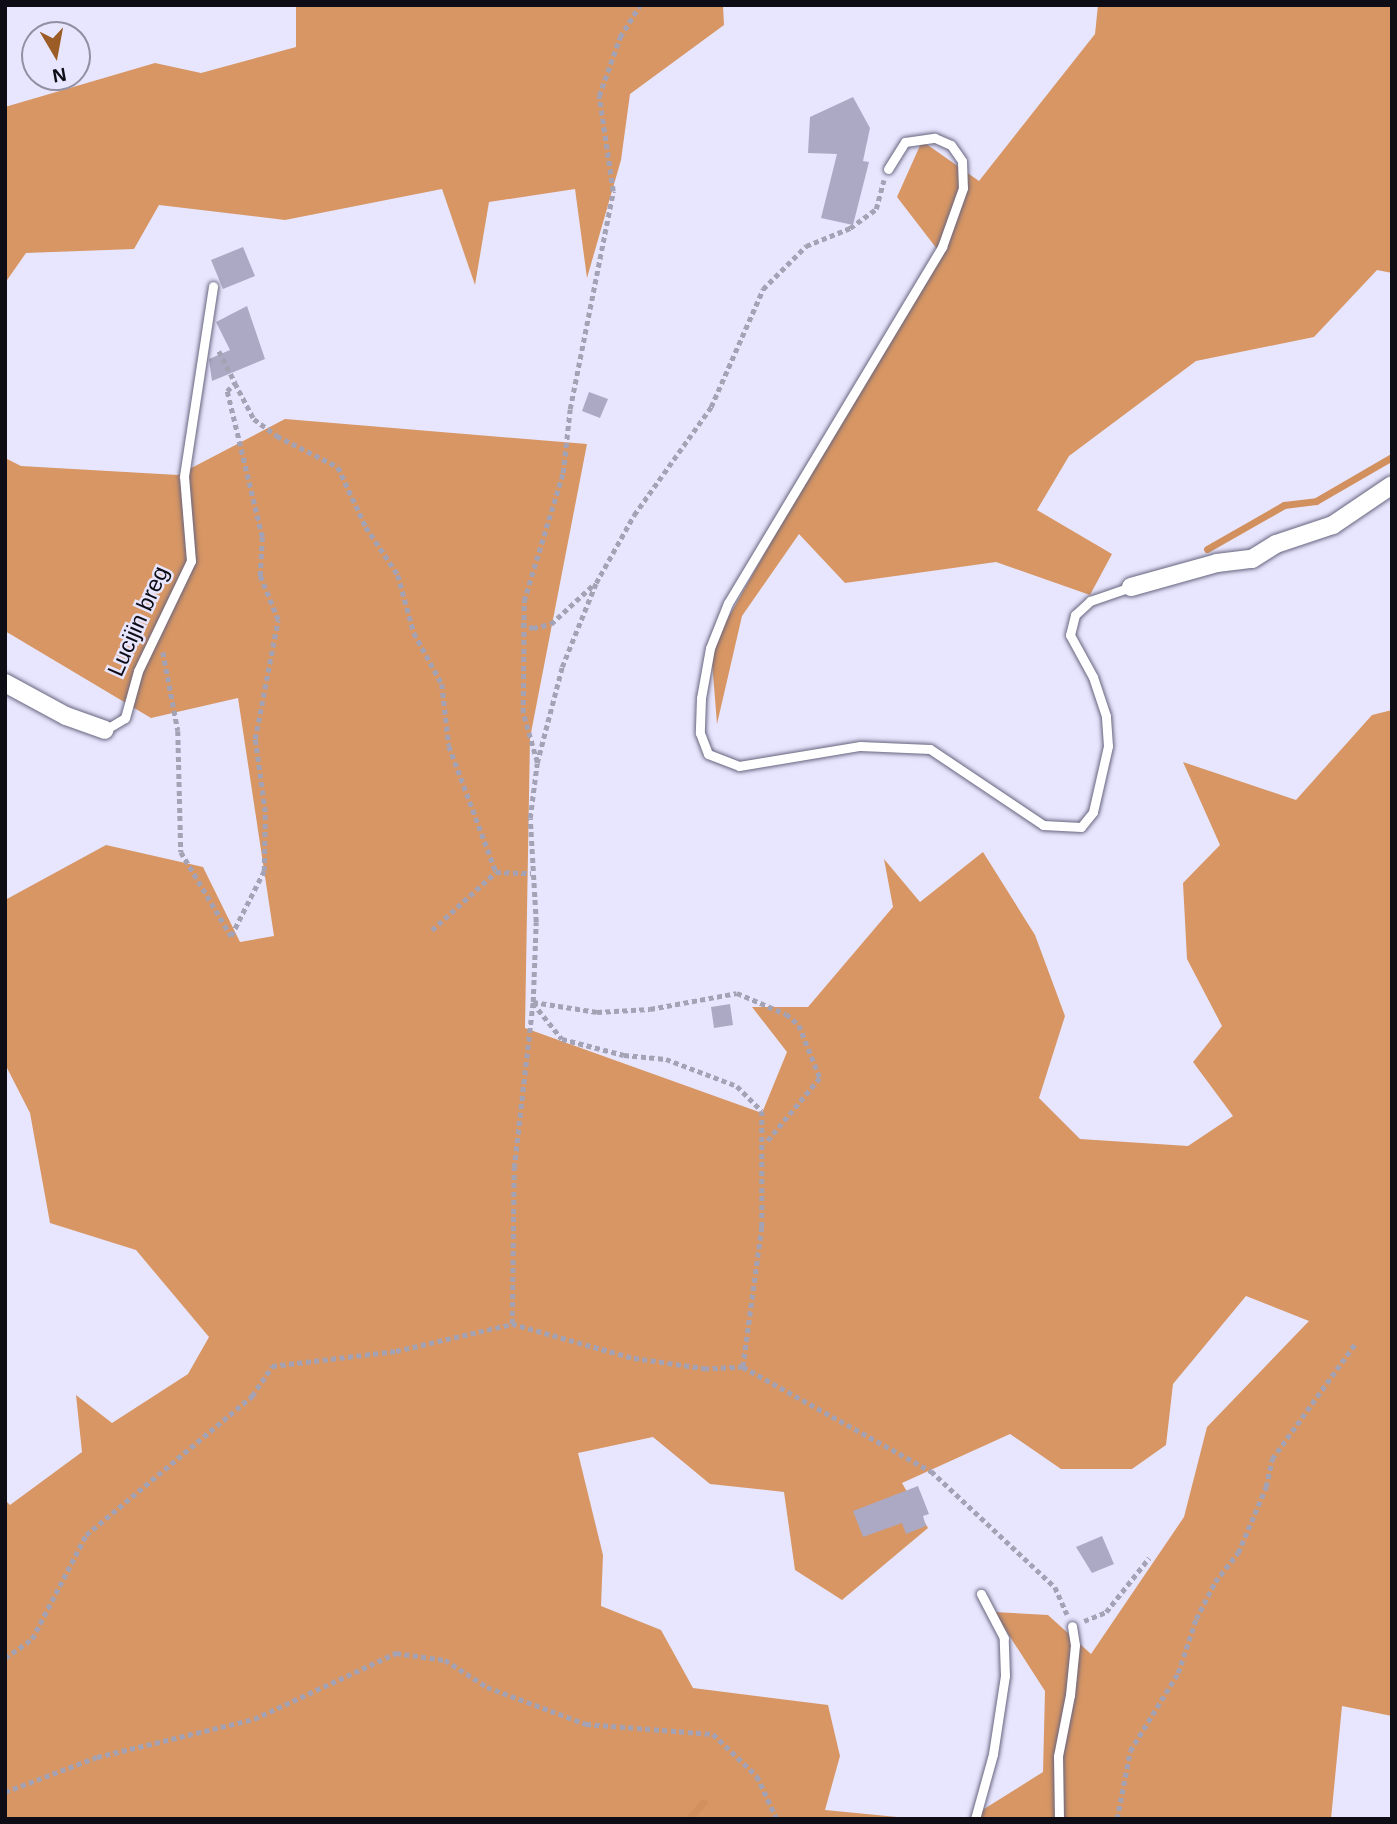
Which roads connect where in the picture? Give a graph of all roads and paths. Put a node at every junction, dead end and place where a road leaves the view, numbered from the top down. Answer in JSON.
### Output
{"nodes":[{"id":1,"x":640,"y":5,"type":"edge"},
{"id":2,"x":888,"y":169,"type":"joint"},
{"id":3,"x":213,"y":286,"type":"dead end"},
{"id":4,"x":210,"y":323,"type":"junction"},
{"id":5,"x":235,"y":383,"type":"junction"},
{"id":6,"x":1392,"y":485,"type":"edge"},
{"id":7,"x":596,"y":583,"type":"junction"},
{"id":8,"x":1131,"y":587,"type":"joint"},
{"id":9,"x":521,"y":624,"type":"junction"},
{"id":10,"x":154,"y":636,"type":"junction"},
{"id":11,"x":5,"y":682,"type":"edge"},
{"id":12,"x":105,"y":730,"type":"joint"},
{"id":13,"x":537,"y":763,"type":"junction"},
{"id":14,"x":496,"y":873,"type":"junction"},
{"id":15,"x":531,"y":873,"type":"junction"},
{"id":16,"x":432,"y":930,"type":"dead end"},
{"id":17,"x":533,"y":1002,"type":"junction"},
{"id":18,"x":765,"y":1143,"type":"junction"},
{"id":19,"x":512,"y":1324,"type":"junction"},
{"id":20,"x":1356,"y":1344,"type":"dead end"},
{"id":21,"x":743,"y":1367,"type":"junction"},
{"id":22,"x":1149,"y":1558,"type":"dead end"},
{"id":23,"x":981,"y":1594,"type":"dead end"},
{"id":24,"x":1072,"y":1626,"type":"junction"},
{"id":25,"x":5,"y":1658,"type":"edge"},
{"id":26,"x":5,"y":1792,"type":"edge"},
{"id":27,"x":777,"y":1819,"type":"edge"},
{"id":28,"x":975,"y":1819,"type":"edge"},
{"id":29,"x":1059,"y":1819,"type":"edge"},
{"id":30,"x":1117,"y":1819,"type":"edge"}],
"edges":[{"from":1,"to":9,"type":"path"},
{"from":2,"to":7,"type":"path"},
{"from":2,"to":8,"type":"lane"},
{"from":3,"to":4,"type":"lane","name":"Lucijin breg"},
{"from":4,"to":5,"type":"path"},
{"from":4,"to":10,"type":"lane","name":"Lucijin breg"},
{"from":5,"to":10,"type":"path"},
{"from":5,"to":14,"type":"path"},
{"from":6,"to":8,"type":"street"},
{"from":7,"to":9,"type":"path"},
{"from":7,"to":13,"type":"path"},
{"from":9,"to":13,"type":"path"},
{"from":10,"to":12,"type":"lane","name":"Lucijin breg"},
{"from":11,"to":12,"type":"street","name":"Lucijin breg"},
{"from":13,"to":15,"type":"path"},
{"from":14,"to":15,"type":"path"},
{"from":14,"to":16,"type":"path"},
{"from":15,"to":17,"type":"path"},
{"from":17,"to":18,"type":"path"},
{"from":17,"to":18,"type":"path"},
{"from":17,"to":19,"type":"path"},
{"from":18,"to":21,"type":"path"},
{"from":19,"to":21,"type":"path"},
{"from":19,"to":25,"type":"path"},
{"from":20,"to":30,"type":"path"},
{"from":21,"to":24,"type":"path"},
{"from":22,"to":24,"type":"path"},
{"from":23,"to":28,"type":"lane"},
{"from":24,"to":29,"type":"lane"},
{"from":26,"to":27,"type":"path"}]}
